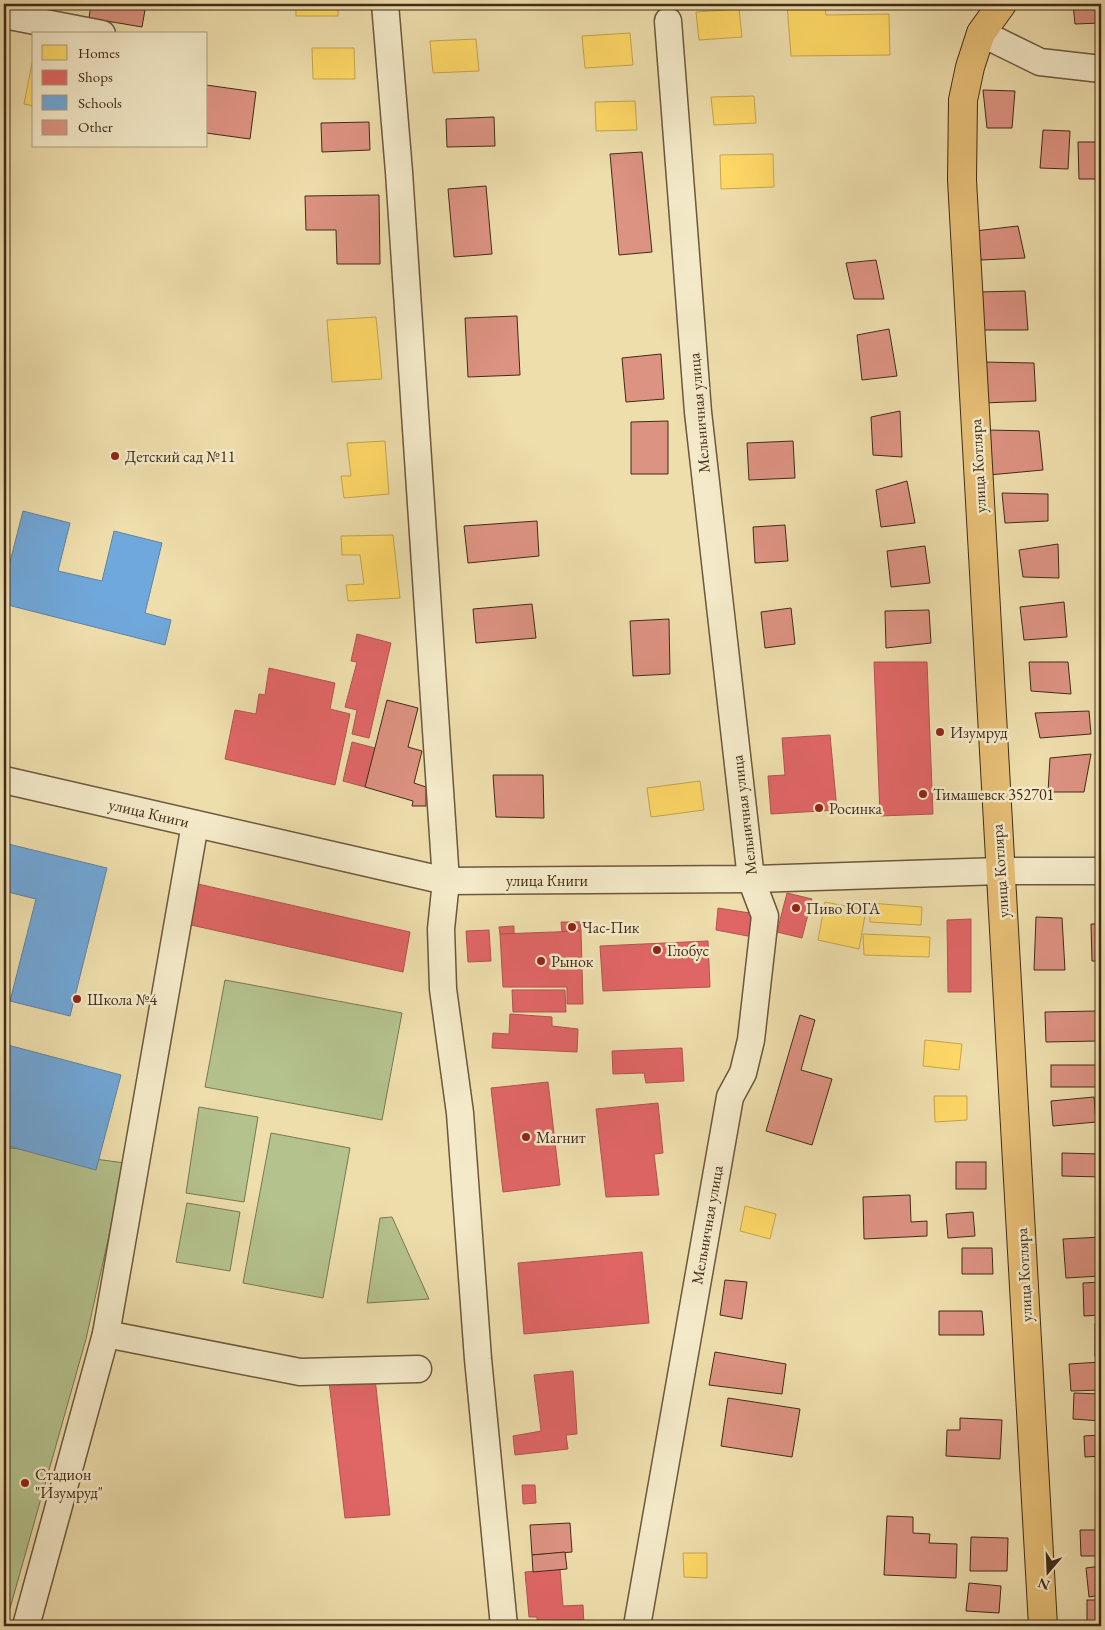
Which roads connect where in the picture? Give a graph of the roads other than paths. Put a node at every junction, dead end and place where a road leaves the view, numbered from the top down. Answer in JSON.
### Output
{"nodes":[{"id":1,"x":385,"y":4,"type":"edge"},
{"id":2,"x":1002,"y":4,"type":"edge"},
{"id":3,"x":4,"y":15,"type":"edge"},
{"id":4,"x":668,"y":21,"type":"dead end"},
{"id":5,"x":92,"y":32,"type":"edge"},
{"id":6,"x":981,"y":32,"type":"junction"},
{"id":7,"x":1101,"y":69,"type":"edge"},
{"id":8,"x":4,"y":780,"type":"edge"},
{"id":9,"x":194,"y":824,"type":"junction"},
{"id":10,"x":1000,"y":871,"type":"junction"},
{"id":11,"x":1101,"y":871,"type":"edge"},
{"id":12,"x":751,"y":879,"type":"junction"},
{"id":13,"x":446,"y":880,"type":"junction"},
{"id":14,"x":106,"y":1334,"type":"junction"},
{"id":15,"x":418,"y":1369,"type":"dead end"},
{"id":16,"x":26,"y":1626,"type":"edge"},
{"id":17,"x":504,"y":1626,"type":"edge"},
{"id":18,"x":637,"y":1626,"type":"edge"},
{"id":19,"x":1043,"y":1626,"type":"edge"}],
"edges":[{"from":1,"to":13,"type":"street"},
{"from":2,"to":6,"type":"main road","name":"улица Котляра"},
{"from":3,"to":5,"type":"street"},
{"from":4,"to":12,"type":"street","name":"Мельничная улица"},
{"from":6,"to":7,"type":"street"},
{"from":6,"to":10,"type":"main road","name":"улица Котляра"},
{"from":8,"to":9,"type":"street","name":"улица Книги"},
{"from":9,"to":13,"type":"street","name":"улица Книги"},
{"from":9,"to":14,"type":"street"},
{"from":10,"to":11,"type":"street","name":"улица Книги"},
{"from":10,"to":12,"type":"street","name":"улица Книги"},
{"from":10,"to":19,"type":"main road","name":"улица Котляра"},
{"from":12,"to":13,"type":"street","name":"улица Книги"},
{"from":12,"to":18,"type":"street","name":"Мельничная улица"},
{"from":13,"to":17,"type":"street"},
{"from":14,"to":15,"type":"street"},
{"from":14,"to":16,"type":"street"}]}
